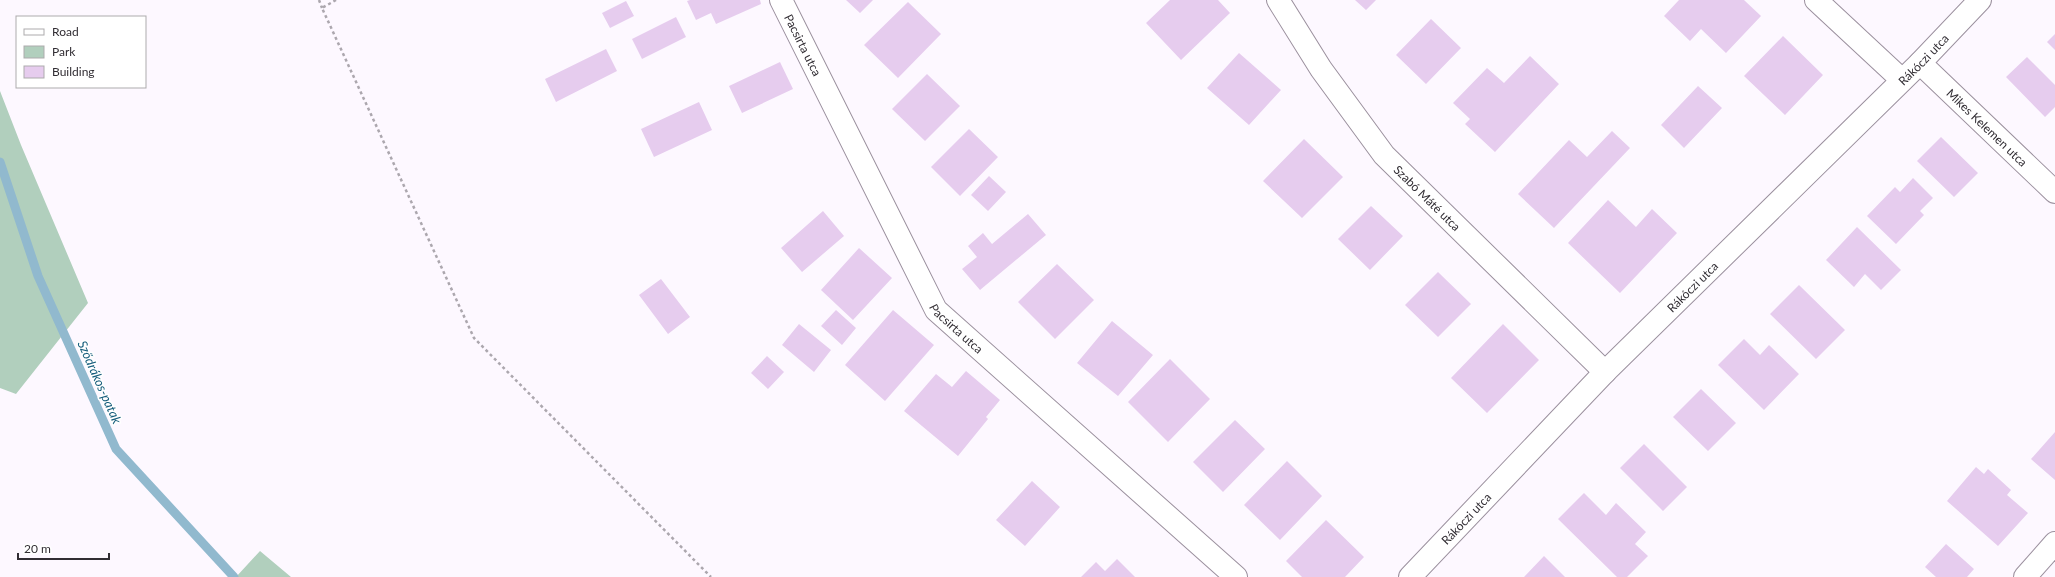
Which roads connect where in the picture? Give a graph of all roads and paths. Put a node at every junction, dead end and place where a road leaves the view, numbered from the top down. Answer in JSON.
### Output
{"nodes":[{"id":1,"x":319,"y":0,"type":"edge"},
{"id":2,"x":336,"y":0,"type":"edge"},
{"id":3,"x":781,"y":0,"type":"edge"},
{"id":4,"x":1278,"y":0,"type":"edge"},
{"id":5,"x":1816,"y":0,"type":"edge"},
{"id":6,"x":1980,"y":0,"type":"edge"},
{"id":7,"x":322,"y":8,"type":"junction"},
{"id":8,"x":1920,"y":63,"type":"junction"},
{"id":9,"x":1902,"y":80,"type":"junction"},
{"id":10,"x":2055,"y":192,"type":"edge"},
{"id":11,"x":1605,"y":372,"type":"junction"},
{"id":12,"x":2055,"y":544,"type":"edge"},
{"id":13,"x":711,"y":577,"type":"edge"},
{"id":14,"x":1236,"y":577,"type":"edge"},
{"id":15,"x":1410,"y":577,"type":"edge"},
{"id":16,"x":2025,"y":577,"type":"edge"}],
"edges":[{"from":1,"to":7,"type":"path"},
{"from":2,"to":7,"type":"path"},
{"from":3,"to":14,"type":"street","name":"Pacsirta utca"},
{"from":4,"to":11,"type":"street","name":"Szabó Máté utca"},
{"from":5,"to":9,"type":"street"},
{"from":6,"to":8,"type":"street","name":"Rákóczi utca"},
{"from":7,"to":13,"type":"path"},
{"from":8,"to":9,"type":"street","name":"Rákóczi utca"},
{"from":8,"to":10,"type":"street","name":"Mikes Kelemen utca"},
{"from":9,"to":11,"type":"street","name":"Rákóczi utca"},
{"from":11,"to":15,"type":"street","name":"Rákóczi utca"},
{"from":12,"to":16,"type":"street"}]}
